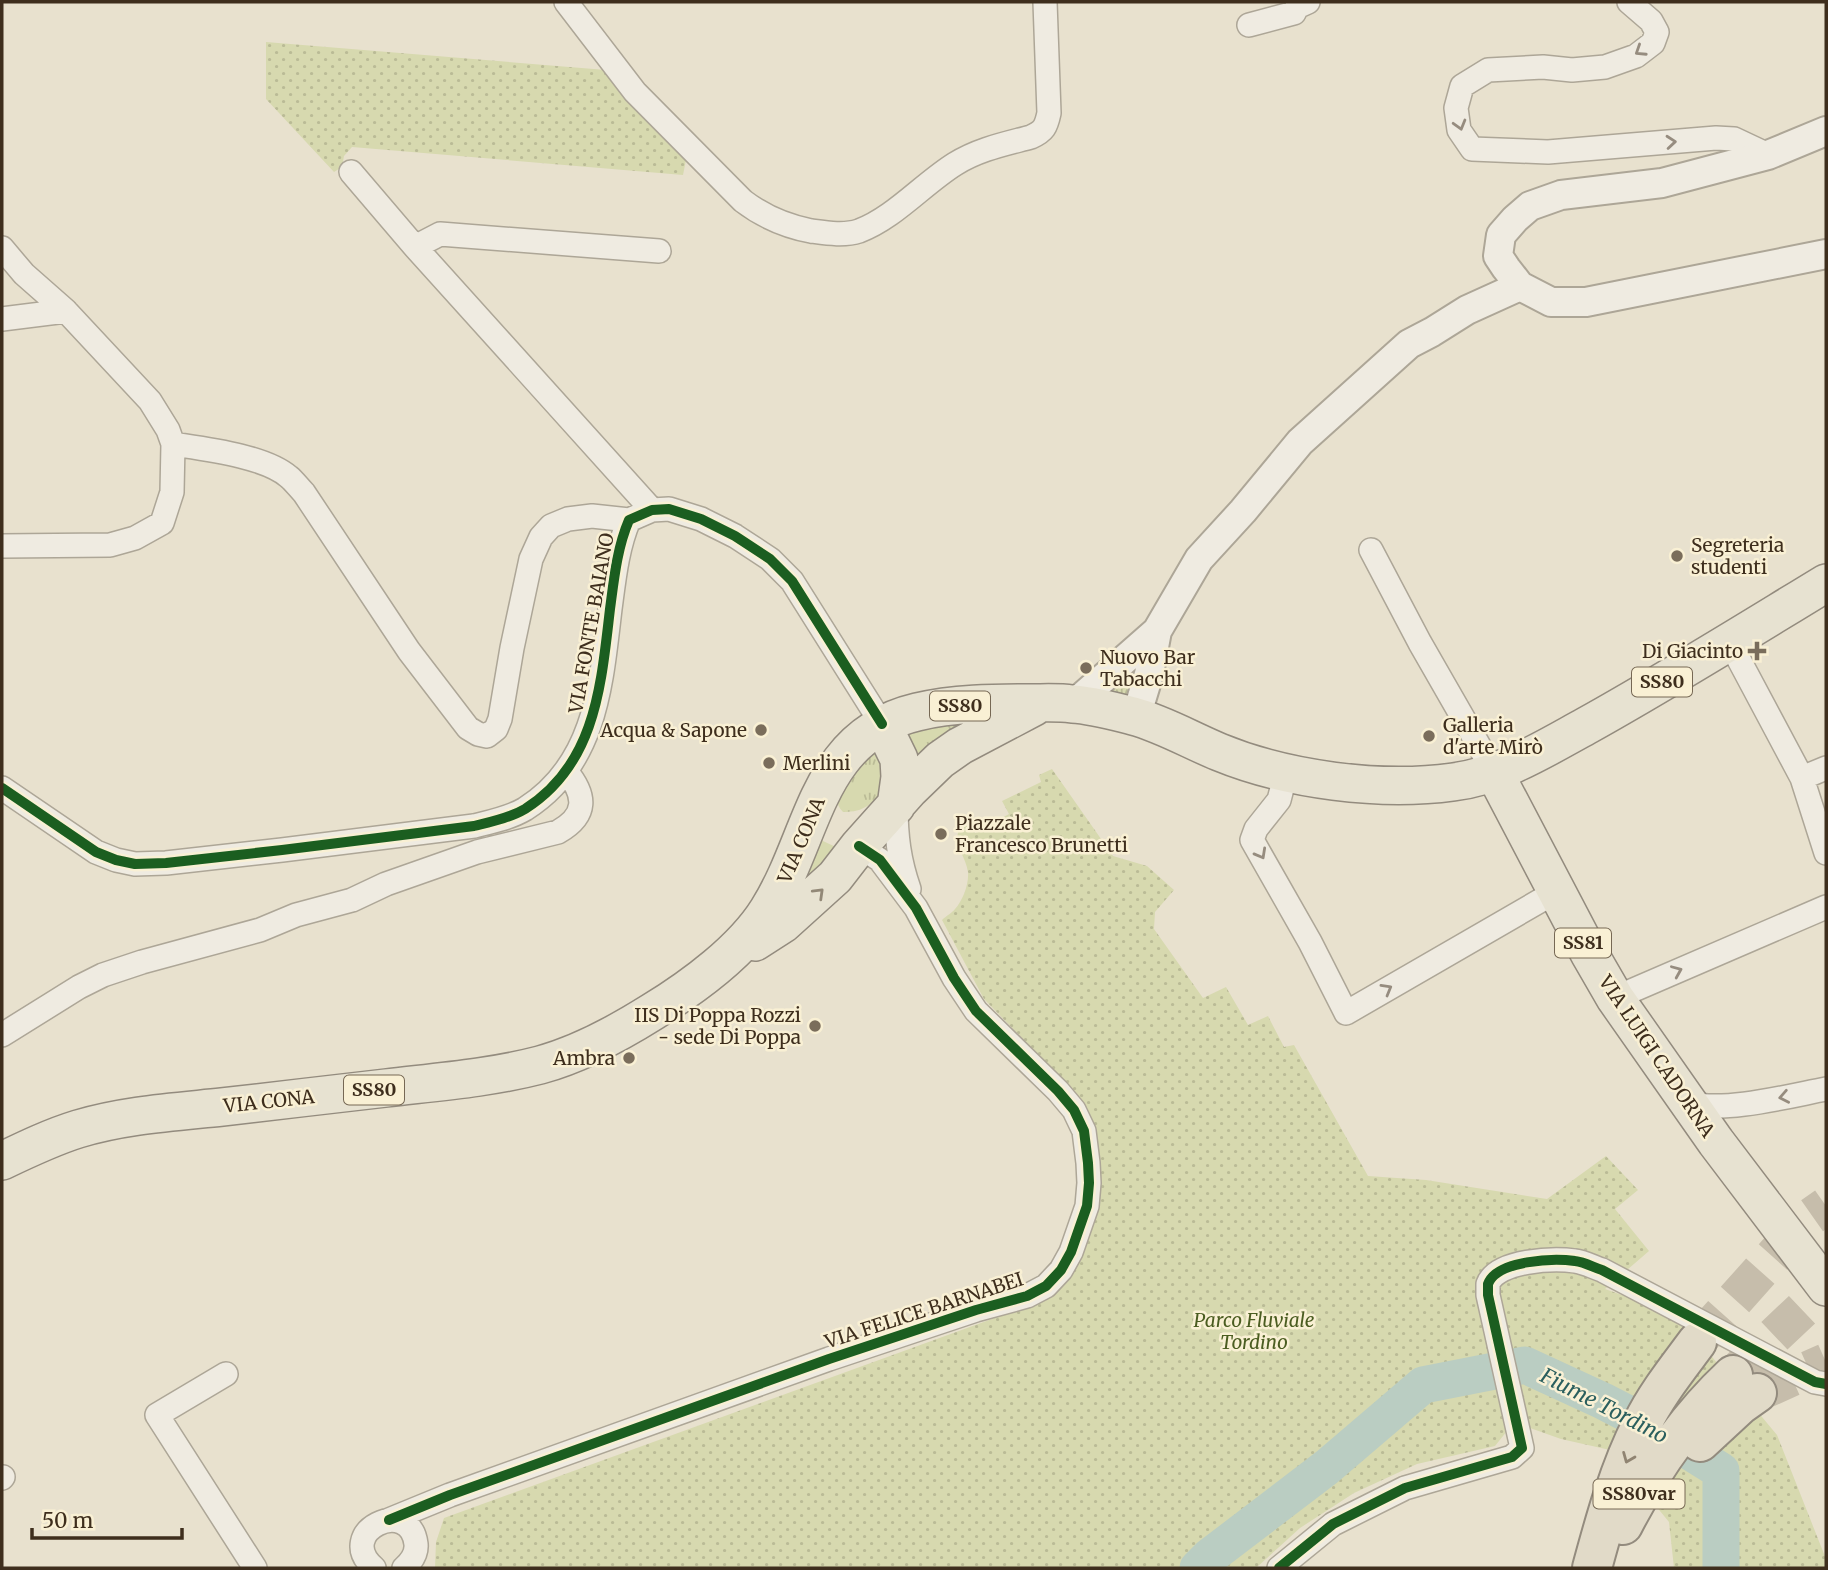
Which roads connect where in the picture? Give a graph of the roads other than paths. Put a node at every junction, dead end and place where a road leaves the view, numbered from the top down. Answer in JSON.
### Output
{"nodes":[{"id":1,"x":566,"y":2,"type":"edge"},
{"id":2,"x":1045,"y":2,"type":"edge"},
{"id":3,"x":1308,"y":2,"type":"edge"},
{"id":4,"x":1629,"y":2,"type":"edge"},
{"id":5,"x":1249,"y":25,"type":"dead end"},
{"id":6,"x":1826,"y":131,"type":"edge"},
{"id":7,"x":1768,"y":155,"type":"junction"},
{"id":8,"x":351,"y":172,"type":"dead end"},
{"id":9,"x":415,"y":247,"type":"junction"},
{"id":10,"x":2,"y":248,"type":"edge"},
{"id":11,"x":659,"y":251,"type":"dead end"},
{"id":12,"x":1826,"y":254,"type":"edge"},
{"id":13,"x":1520,"y":286,"type":"junction"},
{"id":14,"x":66,"y":311,"type":"junction"},
{"id":15,"x":2,"y":319,"type":"edge"},
{"id":16,"x":173,"y":444,"type":"junction"},
{"id":17,"x":652,"y":509,"type":"junction"},
{"id":18,"x":629,"y":520,"type":"junction"},
{"id":19,"x":2,"y":546,"type":"edge"},
{"id":20,"x":1371,"y":550,"type":"dead end"},
{"id":21,"x":1826,"y":583,"type":"edge"},
{"id":22,"x":1157,"y":631,"type":"junction"},
{"id":23,"x":1729,"y":641,"type":"junction"},
{"id":24,"x":1057,"y":704,"type":"junction"},
{"id":25,"x":1136,"y":717,"type":"junction"},
{"id":26,"x":881,"y":724,"type":"junction"},
{"id":27,"x":1826,"y":768,"type":"edge"},
{"id":28,"x":566,"y":771,"type":"junction"},
{"id":29,"x":1494,"y":772,"type":"junction"},
{"id":30,"x":1286,"y":773,"type":"junction"},
{"id":31,"x":1802,"y":778,"type":"junction"},
{"id":32,"x":2,"y":788,"type":"edge"},
{"id":33,"x":816,"y":804,"type":"junction"},
{"id":34,"x":896,"y":806,"type":"junction"},
{"id":35,"x":859,"y":846,"type":"junction"},
{"id":36,"x":1826,"y":853,"type":"edge"},
{"id":37,"x":1557,"y":891,"type":"junction"},
{"id":38,"x":1826,"y":907,"type":"edge"},
{"id":39,"x":916,"y":908,"type":"junction"},
{"id":40,"x":723,"y":959,"type":"junction"},
{"id":41,"x":1615,"y":998,"type":"junction"},
{"id":42,"x":2,"y":1035,"type":"edge"},
{"id":43,"x":1826,"y":1088,"type":"edge"},
{"id":44,"x":1689,"y":1103,"type":"junction"},
{"id":45,"x":1742,"y":1104,"type":"junction"},
{"id":46,"x":1716,"y":1142,"type":"junction"},
{"id":47,"x":2,"y":1161,"type":"edge"},
{"id":48,"x":1826,"y":1287,"type":"edge"},
{"id":49,"x":1691,"y":1349,"type":"tunnel mouth"},
{"id":50,"x":226,"y":1374,"type":"dead end"},
{"id":51,"x":1826,"y":1384,"type":"edge"},
{"id":52,"x":422,"y":1507,"type":"junction"},
{"id":53,"x":389,"y":1520,"type":"junction"},
{"id":54,"x":413,"y":1535,"type":"junction"},
{"id":55,"x":365,"y":1564,"type":"edge"},
{"id":56,"x":255,"y":1568,"type":"edge"},
{"id":57,"x":404,"y":1568,"type":"edge"},
{"id":58,"x":1279,"y":1568,"type":"edge"},
{"id":59,"x":1592,"y":1568,"type":"edge"},
{"id":60,"x":1603,"y":1568,"type":"edge"},
{"id":61,"x":1615,"y":1568,"type":"edge"}],
"edges":[{"from":1,"to":2,"type":"street"},
{"from":3,"to":5,"type":"street"},
{"from":4,"to":7,"type":"street","one_way":true},
{"from":6,"to":7,"type":"street"},
{"from":7,"to":13,"type":"street"},
{"from":8,"to":9,"type":"street"},
{"from":9,"to":11,"type":"street"},
{"from":9,"to":17,"type":"street"},
{"from":10,"to":14,"type":"street"},
{"from":12,"to":13,"type":"street"},
{"from":13,"to":22,"type":"street"},
{"from":14,"to":15,"type":"street"},
{"from":14,"to":16,"type":"street"},
{"from":16,"to":18,"type":"street"},
{"from":16,"to":19,"type":"street"},
{"from":17,"to":18,"type":"street","name":"VIA FONTE BAIANO"},
{"from":17,"to":26,"type":"street"},
{"from":18,"to":28,"type":"street","name":"VIA FONTE BAIANO"},
{"from":20,"to":29,"type":"street"},
{"from":21,"to":23,"type":"main road","number":"SS80"},
{"from":22,"to":24,"type":"street"},
{"from":22,"to":25,"type":"street"},
{"from":23,"to":29,"type":"main road","number":"SS80"},
{"from":23,"to":31,"type":"street"},
{"from":24,"to":25,"type":"main road","number":"SS80"},
{"from":24,"to":26,"type":"main road","number":"SS80"},
{"from":24,"to":34,"type":"main road","number":"SS80"},
{"from":25,"to":30,"type":"main road","number":"SS80"},
{"from":26,"to":33,"type":"main road","name":"VIA CONA","number":"SS80"},
{"from":26,"to":34,"type":"main road"},
{"from":27,"to":31,"type":"street"},
{"from":28,"to":32,"type":"street","name":"VIA FONTE BAIANO"},
{"from":28,"to":42,"type":"street"},
{"from":29,"to":30,"type":"main road","number":"SS80"},
{"from":29,"to":37,"type":"main road","name":"VIA LUIGI CADORNA","number":"SS81"},
{"from":30,"to":37,"type":"street","one_way":true},
{"from":31,"to":36,"type":"street"},
{"from":33,"to":35,"type":"main road"},
{"from":33,"to":40,"type":"main road","name":"VIA CONA","number":"SS80"},
{"from":34,"to":35,"type":"main road","name":"VIA CONA","number":"SS80"},
{"from":34,"to":39,"type":"street","name":"VIA FELICE BARNABEI"},
{"from":35,"to":39,"type":"street","name":"VIA FELICE BARNABEI"},
{"from":40,"to":35,"type":"main road","name":"VIA CONA","number":"SS80","one_way":true},
{"from":37,"to":41,"type":"main road","name":"VIA LUIGI CADORNA","number":"SS81"},
{"from":41,"to":38,"type":"street","one_way":true},
{"from":39,"to":52,"type":"street","name":"VIA FELICE BARNABEI"},
{"from":40,"to":47,"type":"main road","name":"VIA CONA","number":"SS80"},
{"from":41,"to":44,"type":"main road","name":"VIA LUIGI CADORNA","number":"SS81"},
{"from":43,"to":45,"type":"street","one_way":true},
{"from":44,"to":45,"type":"street"},
{"from":44,"to":46,"type":"main road","name":"VIA LUIGI CADORNA","number":"SS81"},
{"from":45,"to":46,"type":"street"},
{"from":46,"to":48,"type":"main road","name":"VIA LUIGI CADORNA","number":"SS81"},
{"from":49,"to":59,"type":"highway","one_way":true},
{"from":50,"to":56,"type":"street"},
{"from":51,"to":58,"type":"street"},
{"from":52,"to":53,"type":"street","name":"VIA FELICE BARNABEI"},
{"from":52,"to":54,"type":"street"},
{"from":53,"to":54,"type":"street"},
{"from":53,"to":55,"type":"street","name":"VIA FELICE BARNABEI"},
{"from":54,"to":57,"type":"street"},
{"from":60,"to":61,"type":"highway","number":"SS80var"}]}
